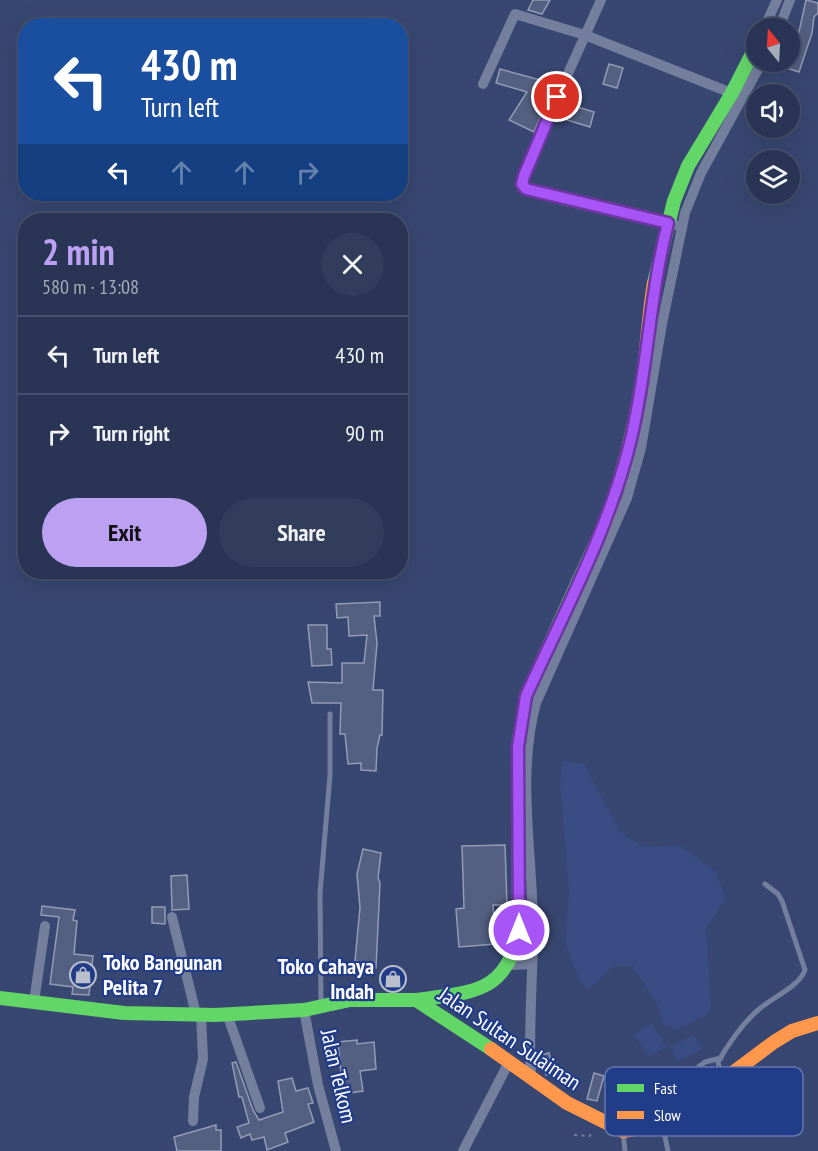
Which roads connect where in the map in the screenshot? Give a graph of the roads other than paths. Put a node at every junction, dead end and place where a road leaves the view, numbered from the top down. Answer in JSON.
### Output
{"nodes":[{"id":1,"x":601,"y":0,"type":"edge"},
{"id":2,"x":777,"y":0,"type":"edge"},
{"id":3,"x":790,"y":0,"type":"edge"},
{"id":4,"x":769,"y":18,"type":"edge"},
{"id":5,"x":784,"y":18,"type":"edge"},
{"id":6,"x":585,"y":35,"type":"junction"},
{"id":7,"x":746,"y":72,"type":"edge"},
{"id":8,"x":754,"y":72,"type":"edge"},
{"id":9,"x":483,"y":84,"type":"dead end"},
{"id":10,"x":737,"y":95,"type":"junction"},
{"id":11,"x":674,"y":225,"type":"junction"},
{"id":12,"x":330,"y":714,"type":"dead end"},
{"id":13,"x":765,"y":884,"type":"dead end"},
{"id":14,"x":172,"y":917,"type":"dead end"},
{"id":15,"x":45,"y":926,"type":"dead end"},
{"id":16,"x":531,"y":964,"type":"junction"},
{"id":17,"x":512,"y":965,"type":"junction"},
{"id":18,"x":0,"y":998,"type":"edge"},
{"id":19,"x":416,"y":1000,"type":"junction"},
{"id":20,"x":34,"y":1002,"type":"junction"},
{"id":21,"x":321,"y":1005,"type":"junction"},
{"id":22,"x":304,"y":1010,"type":"junction"},
{"id":23,"x":198,"y":1014,"type":"junction"},
{"id":24,"x":227,"y":1014,"type":"junction"},
{"id":25,"x":818,"y":1023,"type":"edge"},
{"id":26,"x":721,"y":1058,"type":"junction"},
{"id":27,"x":509,"y":1062,"type":"junction"},
{"id":28,"x":698,"y":1067,"type":"edge"},
{"id":29,"x":719,"y":1067,"type":"edge"},
{"id":30,"x":742,"y":1067,"type":"edge"},
{"id":31,"x":531,"y":1076,"type":"junction"},
{"id":32,"x":260,"y":1108,"type":"dead end"},
{"id":33,"x":193,"y":1121,"type":"dead end"},
{"id":34,"x":605,"y":1121,"type":"edge"},
{"id":35,"x":624,"y":1136,"type":"edge"},
{"id":36,"x":665,"y":1136,"type":"edge"},
{"id":37,"x":336,"y":1151,"type":"edge"},
{"id":38,"x":463,"y":1151,"type":"edge"},
{"id":39,"x":626,"y":1151,"type":"edge"},
{"id":40,"x":668,"y":1151,"type":"edge"}],
"edges":[{"from":1,"to":6,"type":"street"},
{"from":2,"to":4,"type":"street"},
{"from":3,"to":5,"type":"street"},
{"from":6,"to":9,"type":"street"},
{"from":6,"to":10,"type":"street"},
{"from":6,"to":11,"type":"street"},
{"from":7,"to":10,"type":"street"},
{"from":8,"to":10,"type":"street"},
{"from":10,"to":11,"type":"street"},
{"from":11,"to":16,"type":"street"},
{"from":11,"to":17,"type":"street"},
{"from":12,"to":21,"type":"lane"},
{"from":13,"to":26,"type":"lane"},
{"from":14,"to":23,"type":"street"},
{"from":15,"to":20,"type":"street"},
{"from":16,"to":17,"type":"street"},
{"from":16,"to":31,"type":"street"},
{"from":17,"to":19,"type":"street"},
{"from":18,"to":20,"type":"street","name":"Jalan Sultan Sulaiman"},
{"from":19,"to":21,"type":"street","name":"Jalan Sultan Sulaiman"},
{"from":19,"to":27,"type":"street","name":"Jalan Sultan Sulaiman"},
{"from":20,"to":23,"type":"street","name":"Jalan Sultan Sulaiman"},
{"from":21,"to":22,"type":"street","name":"Jalan Sultan Sulaiman"},
{"from":22,"to":24,"type":"street","name":"Jalan Sultan Sulaiman"},
{"from":22,"to":37,"type":"street","name":"Jalan Telkom"},
{"from":23,"to":24,"type":"street","name":"Jalan Sultan Sulaiman"},
{"from":23,"to":33,"type":"street"},
{"from":24,"to":32,"type":"street"},
{"from":25,"to":30,"type":"street"},
{"from":26,"to":28,"type":"lane"},
{"from":26,"to":29,"type":"lane"},
{"from":27,"to":31,"type":"street","name":"Jalan Sultan Sulaiman"},
{"from":27,"to":38,"type":"street"},
{"from":31,"to":34,"type":"street","name":"Jalan Sultan Sulaiman"},
{"from":35,"to":39,"type":"lane"},
{"from":36,"to":40,"type":"lane"}]}
